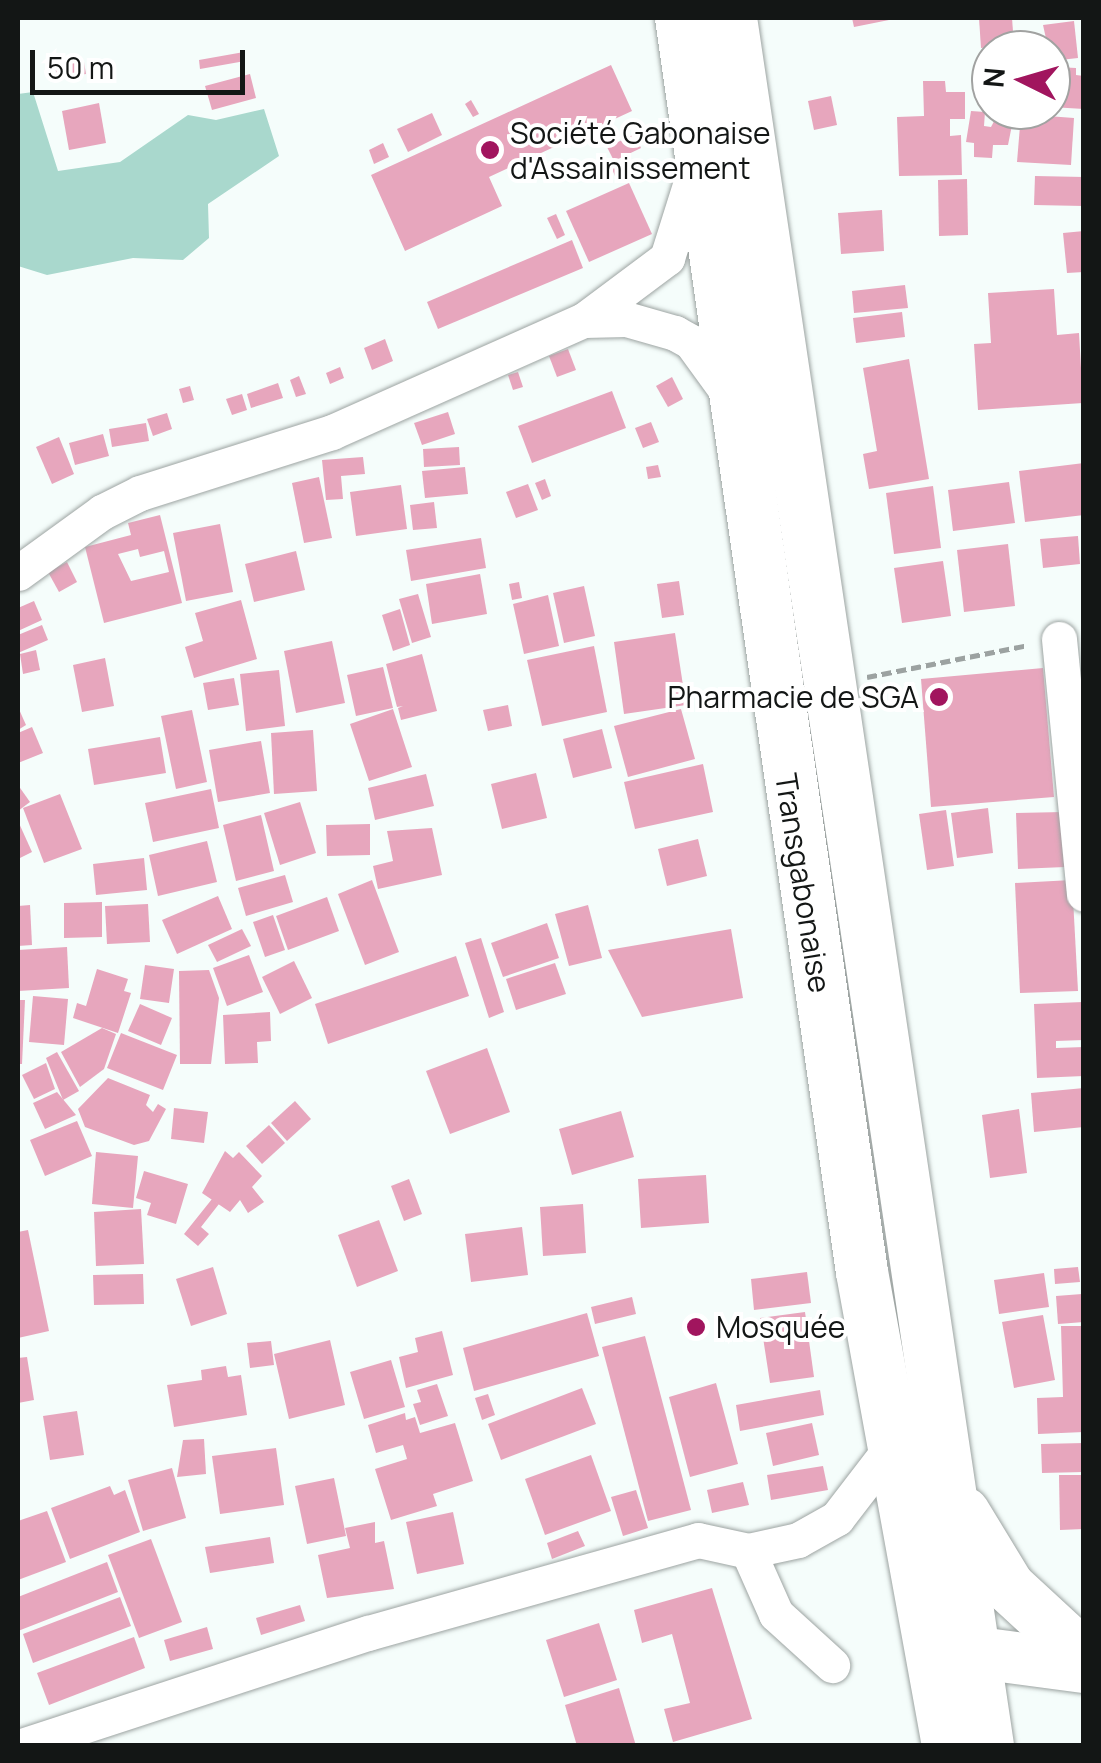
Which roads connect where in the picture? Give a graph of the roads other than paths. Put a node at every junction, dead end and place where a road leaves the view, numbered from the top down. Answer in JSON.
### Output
{"nodes":[{"id":1,"x":681,"y":18,"type":"edge"},
{"id":2,"x":732,"y":18,"type":"edge"},
{"id":3,"x":698,"y":158,"type":"junction"},
{"id":4,"x":584,"y":320,"type":"junction"},
{"id":5,"x":737,"y":405,"type":"junction"},
{"id":6,"x":18,"y":572,"type":"edge"},
{"id":7,"x":1059,"y":639,"type":"road end"},
{"id":8,"x":1084,"y":894,"type":"edge"},
{"id":9,"x":890,"y":1449,"type":"junction"},
{"id":10,"x":953,"y":1496,"type":"junction"},
{"id":11,"x":748,"y":1551,"type":"junction"},
{"id":12,"x":1084,"y":1656,"type":"edge"},
{"id":13,"x":832,"y":1665,"type":"dead end"},
{"id":14,"x":1084,"y":1667,"type":"edge"},
{"id":15,"x":954,"y":1670,"type":"junction"},
{"id":16,"x":1084,"y":1703,"type":"edge"},
{"id":17,"x":22,"y":1746,"type":"edge"},
{"id":18,"x":948,"y":1746,"type":"edge"},
{"id":19,"x":988,"y":1746,"type":"edge"}],
"edges":[{"from":1,"to":3,"type":"highway","name":"Transgabonaise"},
{"from":2,"to":10,"type":"highway","name":"Transgabonaise"},
{"from":3,"to":4,"type":"street"},
{"from":3,"to":5,"type":"highway","name":"Transgabonaise"},
{"from":4,"to":5,"type":"street"},
{"from":4,"to":6,"type":"street"},
{"from":5,"to":9,"type":"highway","name":"Transgabonaise"},
{"from":7,"to":8,"type":"street"},
{"from":9,"to":11,"type":"street"},
{"from":9,"to":15,"type":"highway","name":"Transgabonaise"},
{"from":10,"to":12,"type":"highway"},
{"from":10,"to":15,"type":"highway","name":"Transgabonaise"},
{"from":11,"to":13,"type":"street"},
{"from":11,"to":17,"type":"street"},
{"from":14,"to":15,"type":"highway"},
{"from":15,"to":16,"type":"highway"},
{"from":15,"to":18,"type":"highway","name":"Transgabonaise"},
{"from":15,"to":19,"type":"highway","name":"Transgabonaise"}]}
